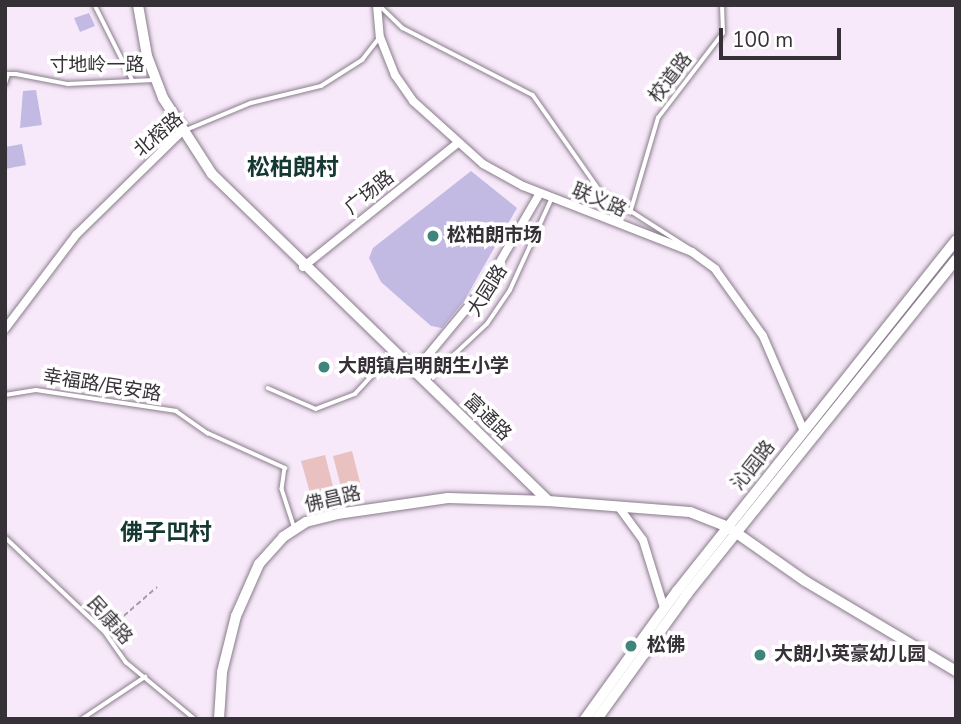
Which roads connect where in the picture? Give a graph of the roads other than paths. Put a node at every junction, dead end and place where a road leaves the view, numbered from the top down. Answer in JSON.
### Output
{"nodes":[{"id":1,"x":95,"y":5,"type":"edge"},
{"id":2,"x":138,"y":5,"type":"edge"},
{"id":3,"x":378,"y":5,"type":"edge"},
{"id":4,"x":722,"y":5,"type":"edge"},
{"id":5,"x":380,"y":37,"type":"junction"},
{"id":6,"x":132,"y":79,"type":"junction"},
{"id":7,"x":156,"y":80,"type":"junction"},
{"id":8,"x":5,"y":84,"type":"edge"},
{"id":9,"x":181,"y":132,"type":"junction"},
{"id":10,"x":458,"y":144,"type":"junction"},
{"id":11,"x":540,"y":193,"type":"junction"},
{"id":12,"x":552,"y":198,"type":"junction"},
{"id":13,"x":630,"y":213,"type":"junction"},
{"id":14,"x":956,"y":240,"type":"edge"},
{"id":15,"x":692,"y":252,"type":"junction"},
{"id":16,"x":956,"y":260,"type":"edge"},
{"id":17,"x":303,"y":267,"type":"junction"},
{"id":18,"x":5,"y":329,"type":"edge"},
{"id":19,"x":393,"y":353,"type":"junction"},
{"id":20,"x":414,"y":372,"type":"junction"},
{"id":21,"x":424,"y":382,"type":"junction"},
{"id":22,"x":268,"y":388,"type":"dead end"},
{"id":23,"x":5,"y":395,"type":"edge"},
{"id":24,"x":804,"y":431,"type":"junction"},
{"id":25,"x":548,"y":501,"type":"junction"},
{"id":26,"x":616,"y":503,"type":"junction"},
{"id":27,"x":295,"y":529,"type":"junction"},
{"id":28,"x":733,"y":530,"type":"junction"},
{"id":29,"x":5,"y":537,"type":"edge"},
{"id":30,"x":664,"y":608,"type":"junction"},
{"id":31,"x":956,"y":671,"type":"edge"},
{"id":32,"x":145,"y":677,"type":"junction"},
{"id":33,"x":82,"y":719,"type":"edge"},
{"id":34,"x":195,"y":719,"type":"edge"},
{"id":35,"x":219,"y":719,"type":"edge"},
{"id":36,"x":586,"y":719,"type":"edge"},
{"id":37,"x":597,"y":719,"type":"edge"}],
"edges":[{"from":1,"to":6,"type":"lane"},
{"from":2,"to":7,"type":"street","name":"富通路"},
{"from":3,"to":5,"type":"street","name":"联义路"},
{"from":3,"to":13,"type":"lane"},
{"from":4,"to":13,"type":"lane","name":"校道路"},
{"from":5,"to":9,"type":"lane","name":"北榕路"},
{"from":5,"to":10,"type":"street","name":"联义路"},
{"from":6,"to":7,"type":"lane","name":"寸地岭一路"},
{"from":6,"to":8,"type":"lane","name":"寸地岭一路"},
{"from":7,"to":9,"type":"street","name":"富通路"},
{"from":9,"to":17,"type":"street","name":"富通路"},
{"from":9,"to":18,"type":"street","name":"北榕路"},
{"from":10,"to":11,"type":"street","name":"联义路"},
{"from":10,"to":17,"type":"street","name":"广场路"},
{"from":11,"to":12,"type":"street","name":"联义路"},
{"from":11,"to":20,"type":"street"},
{"from":12,"to":15,"type":"street","name":"联义路"},
{"from":12,"to":21,"type":"lane","name":"大园路"},
{"from":13,"to":15,"type":"lane"},
{"from":14,"to":24,"type":"street","name":"沁园路"},
{"from":15,"to":24,"type":"street","name":"联义路"},
{"from":16,"to":28,"type":"street","name":"沁园路"},
{"from":17,"to":19,"type":"street","name":"富通路"},
{"from":19,"to":20,"type":"street","name":"富通路"},
{"from":19,"to":22,"type":"lane"},
{"from":20,"to":21,"type":"street","name":"富通路"},
{"from":21,"to":25,"type":"street","name":"富通路"},
{"from":23,"to":27,"type":"lane","name":"幸福路/民安路"},
{"from":24,"to":28,"type":"street","name":"沁园路"},
{"from":25,"to":26,"type":"street"},
{"from":25,"to":27,"type":"street","name":"佛昌路"},
{"from":26,"to":28,"type":"street"},
{"from":26,"to":30,"type":"street"},
{"from":27,"to":35,"type":"street","name":"佛昌路"},
{"from":28,"to":30,"type":"street","name":"沁园路"},
{"from":28,"to":31,"type":"street"},
{"from":28,"to":37,"type":"street","name":"沁园路"},
{"from":29,"to":32,"type":"lane","name":"民康路"},
{"from":30,"to":36,"type":"street","name":"沁园路"},
{"from":32,"to":33,"type":"lane"},
{"from":32,"to":34,"type":"lane","name":"民康路"}]}
